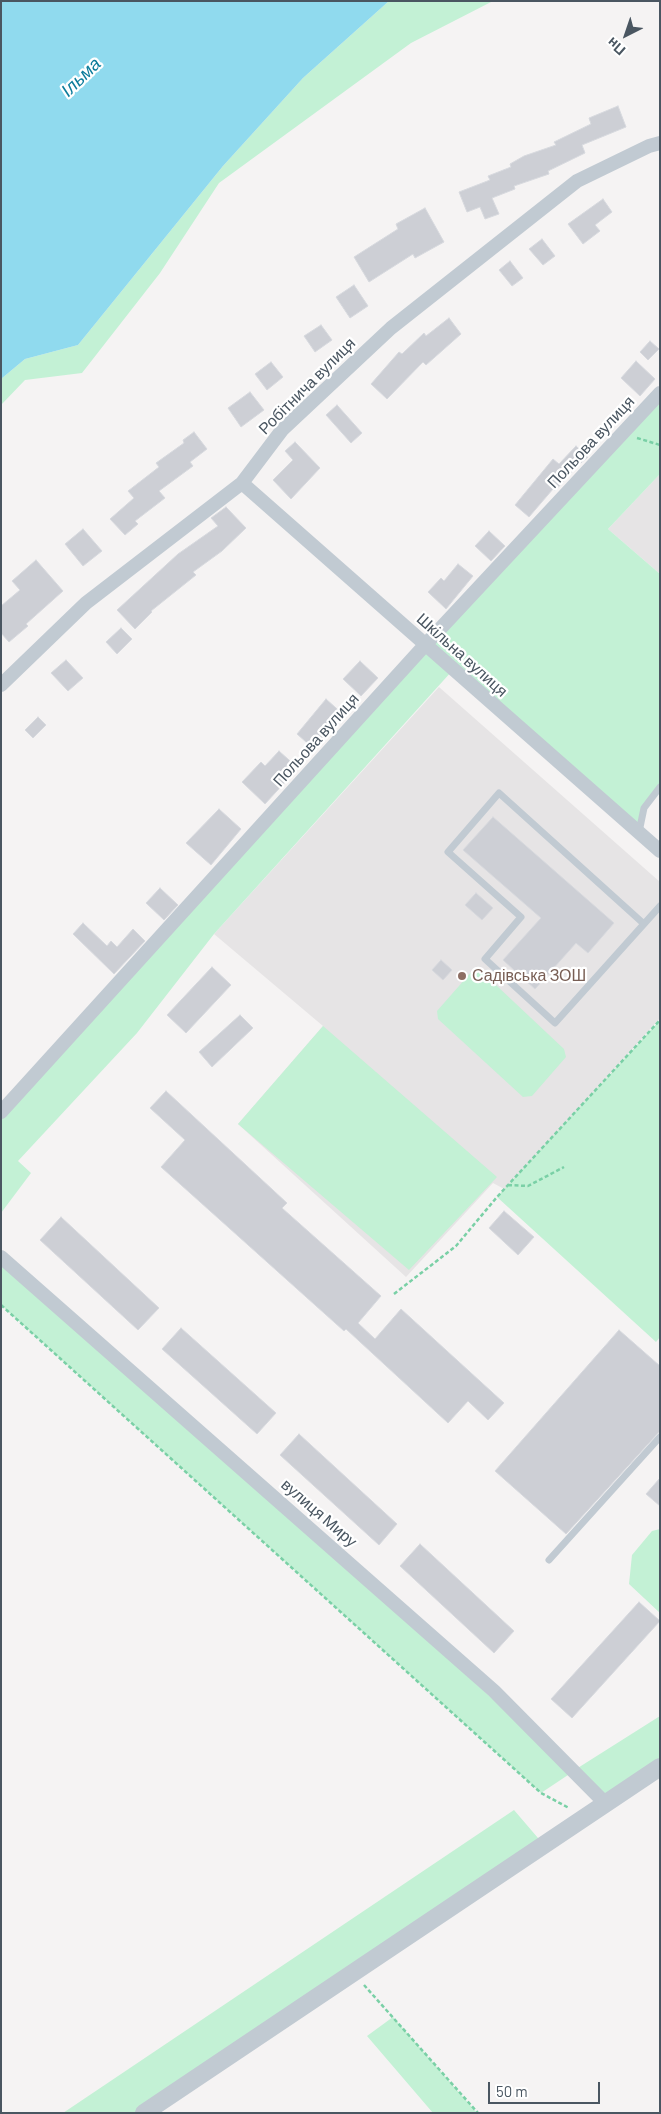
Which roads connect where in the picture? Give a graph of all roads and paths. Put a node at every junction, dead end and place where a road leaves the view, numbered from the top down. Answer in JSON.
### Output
{"nodes":[{"id":1,"x":660,"y":143,"type":"edge"},
{"id":2,"x":660,"y":393,"type":"edge"},
{"id":3,"x":622,"y":434,"type":"junction"},
{"id":4,"x":660,"y":445,"type":"edge"},
{"id":5,"x":242,"y":483,"type":"junction"},
{"id":6,"x":425,"y":645,"type":"junction"},
{"id":7,"x":1,"y":685,"type":"edge"},
{"id":8,"x":660,"y":787,"type":"edge"},
{"id":9,"x":638,"y":832,"type":"junction"},
{"id":10,"x":660,"y":851,"type":"edge"},
{"id":11,"x":660,"y":906,"type":"edge"},
{"id":12,"x":644,"y":924,"type":"junction"},
{"id":13,"x":660,"y":1020,"type":"edge"},
{"id":14,"x":1,"y":1112,"type":"edge"},
{"id":15,"x":564,"y":1167,"type":"dead end"},
{"id":16,"x":508,"y":1185,"type":"junction"},
{"id":17,"x":1,"y":1257,"type":"edge"},
{"id":18,"x":394,"y":1294,"type":"dead end"},
{"id":19,"x":1,"y":1305,"type":"edge"},
{"id":20,"x":660,"y":1437,"type":"edge"},
{"id":21,"x":549,"y":1560,"type":"dead end"},
{"id":22,"x":660,"y":1767,"type":"edge"},
{"id":23,"x":606,"y":1804,"type":"junction"},
{"id":24,"x":586,"y":1817,"type":"junction"},
{"id":25,"x":353,"y":1973,"type":"junction"},
{"id":26,"x":144,"y":2113,"type":"edge"},
{"id":27,"x":478,"y":2113,"type":"edge"}],
"edges":[{"from":1,"to":5,"type":"street","name":"Робітнича вулиця"},
{"from":2,"to":3,"type":"street","name":"Польова вулиця"},
{"from":3,"to":4,"type":"path"},
{"from":3,"to":6,"type":"street","name":"Польова вулиця"},
{"from":5,"to":6,"type":"street","name":"Шкільна вулиця"},
{"from":5,"to":7,"type":"street","name":"Робітнича вулиця"},
{"from":6,"to":9,"type":"street","name":"Шкільна вулиця"},
{"from":6,"to":14,"type":"street","name":"Польова вулиця"},
{"from":8,"to":9,"type":"lane"},
{"from":9,"to":10,"type":"street","name":"Шкільна вулиця"},
{"from":11,"to":12,"type":"lane"},
{"from":12,"to":12,"type":"lane"},
{"from":13,"to":16,"type":"path"},
{"from":15,"to":16,"type":"path"},
{"from":16,"to":18,"type":"path"},
{"from":17,"to":23,"type":"street","name":"вулиця Миру"},
{"from":19,"to":24,"type":"path"},
{"from":20,"to":21,"type":"lane"},
{"from":22,"to":23,"type":"street"},
{"from":23,"to":24,"type":"street"},
{"from":24,"to":25,"type":"street"},
{"from":25,"to":26,"type":"street"},
{"from":25,"to":27,"type":"path"}]}
